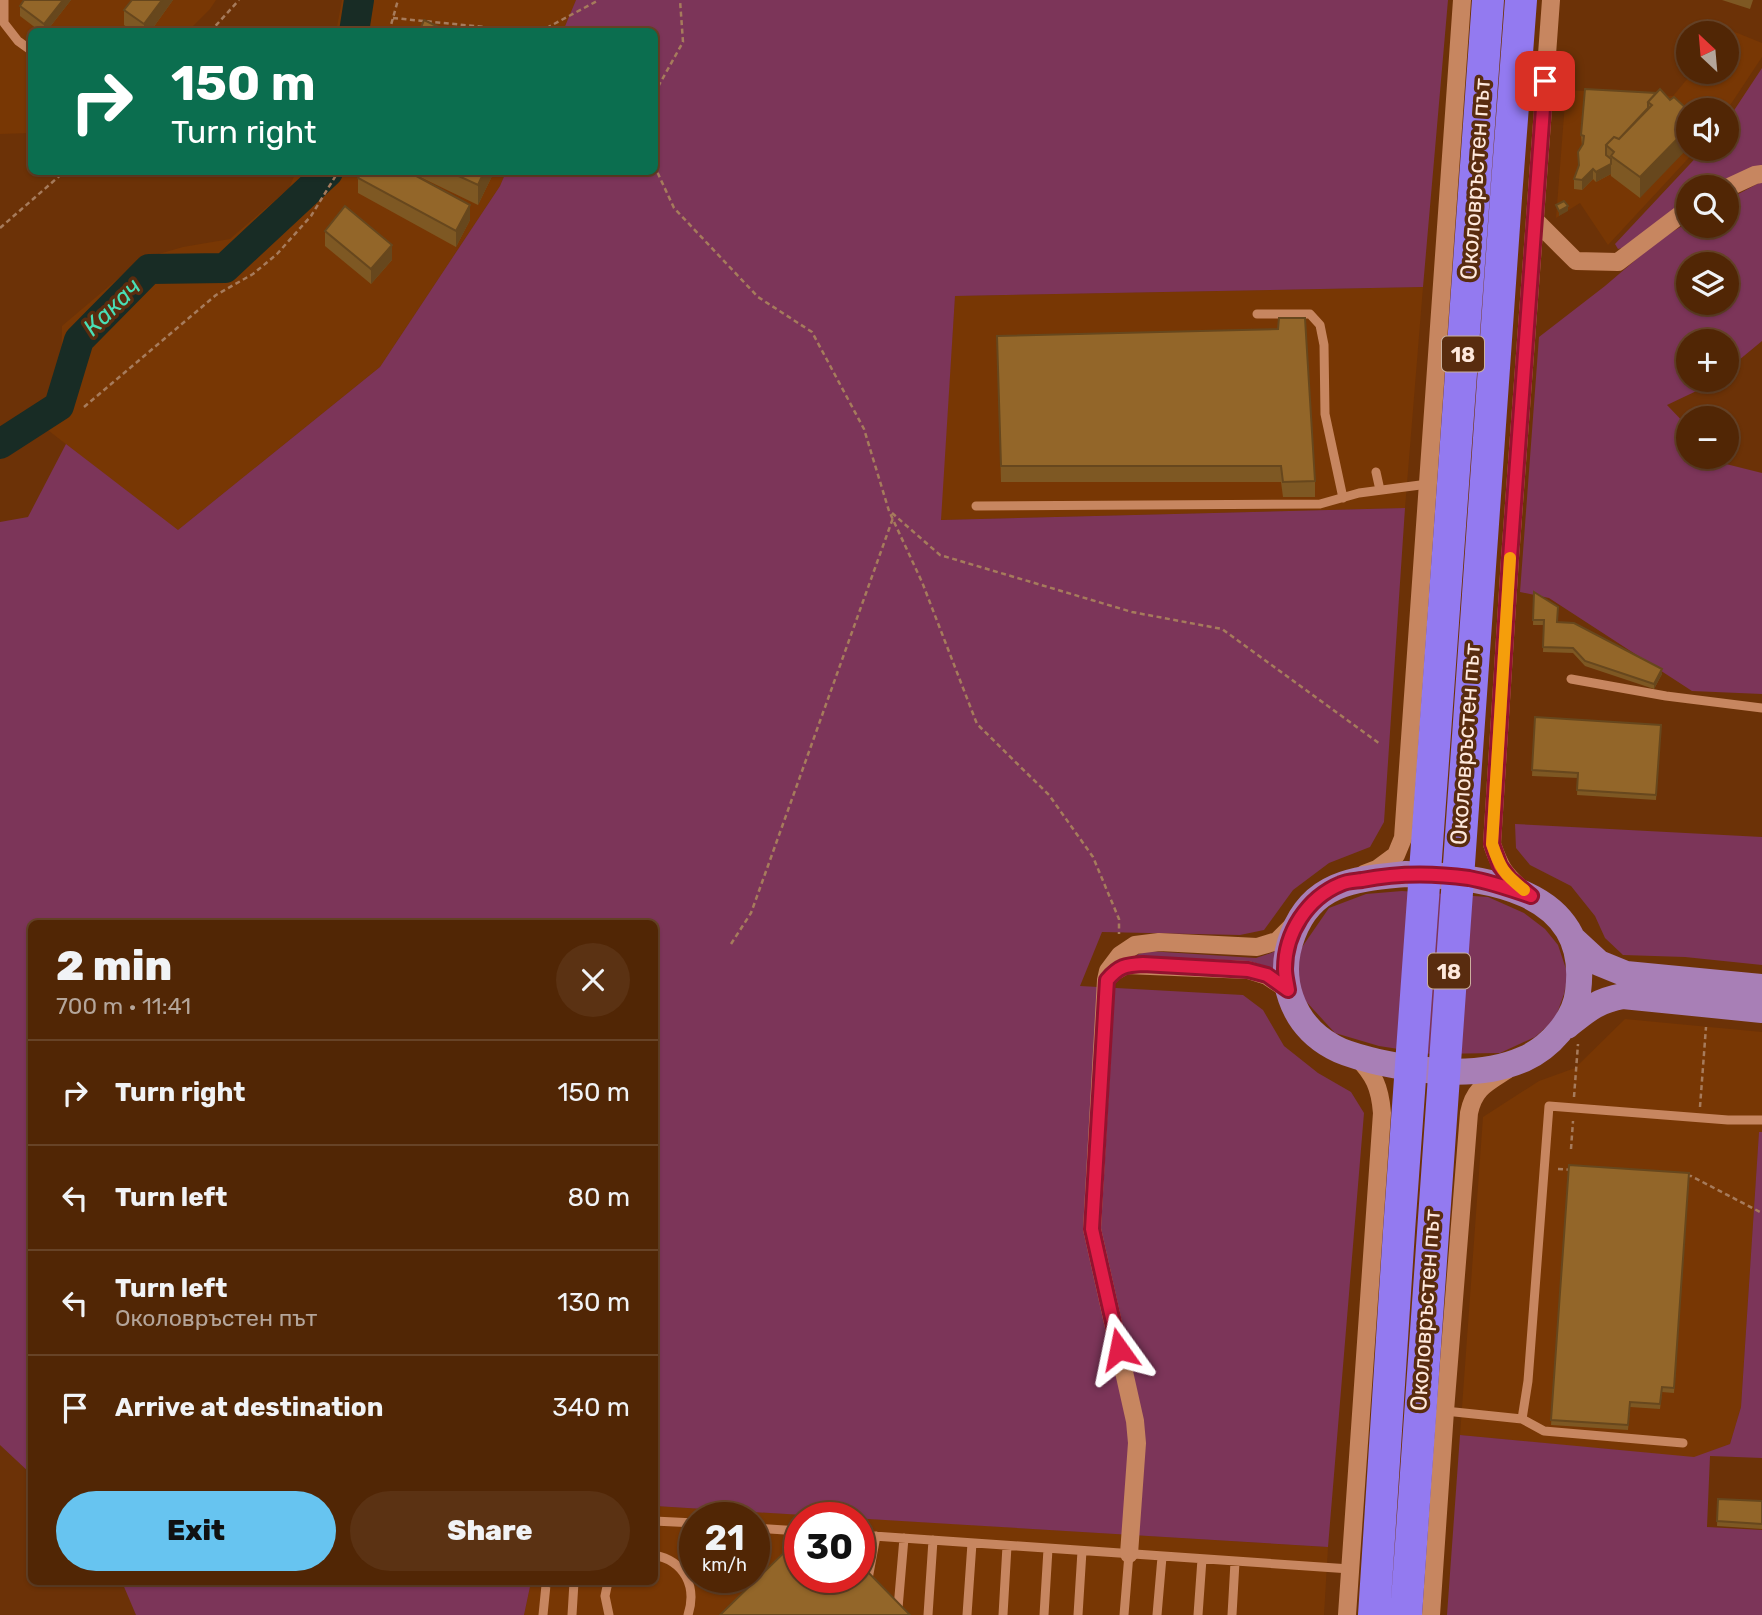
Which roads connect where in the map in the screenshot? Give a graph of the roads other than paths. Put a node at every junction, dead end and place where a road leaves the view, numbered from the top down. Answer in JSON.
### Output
{"nodes":[{"id":1,"x":3,"y":0,"type":"edge"},
{"id":2,"x":1462,"y":0,"type":"edge"},
{"id":3,"x":1488,"y":0,"type":"edge"},
{"id":4,"x":1521,"y":0,"type":"edge"},
{"id":5,"x":1550,"y":0,"type":"edge"},
{"id":6,"x":28,"y":48,"type":"edge"},
{"id":7,"x":1762,"y":174,"type":"edge"},
{"id":8,"x":1739,"y":182,"type":"edge"},
{"id":9,"x":1676,"y":218,"type":"edge"},
{"id":10,"x":1535,"y":219,"type":"junction"},
{"id":11,"x":1257,"y":314,"type":"dead end"},
{"id":12,"x":1376,"y":472,"type":"dead end"},
{"id":13,"x":1428,"y":484,"type":"junction"},
{"id":14,"x":1380,"y":490,"type":"junction"},
{"id":15,"x":1343,"y":498,"type":"junction"},
{"id":16,"x":976,"y":506,"type":"dead end"},
{"id":17,"x":1571,"y":679,"type":"dead end"},
{"id":18,"x":1452,"y":708,"type":"junction"},
{"id":19,"x":1762,"y":708,"type":"edge"},
{"id":20,"x":1342,"y":883,"type":"junction"},
{"id":21,"x":1531,"y":896,"type":"junction"},
{"id":22,"x":1298,"y":921,"type":"junction"},
{"id":23,"x":1573,"y":939,"type":"junction"},
{"id":24,"x":1107,"y":980,"type":"junction"},
{"id":25,"x":1762,"y":987,"type":"edge"},
{"id":26,"x":1288,"y":990,"type":"junction"},
{"id":27,"x":1762,"y":1010,"type":"edge"},
{"id":28,"x":1560,"y":1031,"type":"junction"},
{"id":29,"x":1356,"y":1057,"type":"junction"},
{"id":30,"x":1524,"y":1059,"type":"junction"},
{"id":31,"x":1762,"y":1119,"type":"edge"},
{"id":32,"x":1445,"y":1411,"type":"junction"},
{"id":33,"x":1522,"y":1419,"type":"junction"},
{"id":34,"x":1683,"y":1443,"type":"dead end"},
{"id":35,"x":658,"y":1521,"type":"edge"},
{"id":36,"x":679,"y":1523,"type":"edge"},
{"id":37,"x":876,"y":1536,"type":"joint"},
{"id":38,"x":904,"y":1538,"type":"junction"},
{"id":39,"x":933,"y":1540,"type":"junction"},
{"id":40,"x":875,"y":1541,"type":"edge"},
{"id":41,"x":972,"y":1543,"type":"junction"},
{"id":42,"x":1007,"y":1546,"type":"junction"},
{"id":43,"x":1048,"y":1549,"type":"junction"},
{"id":44,"x":1082,"y":1551,"type":"junction"},
{"id":45,"x":1129,"y":1554,"type":"junction"},
{"id":46,"x":658,"y":1556,"type":"edge"},
{"id":47,"x":1162,"y":1557,"type":"junction"},
{"id":48,"x":1202,"y":1559,"type":"junction"},
{"id":49,"x":1235,"y":1562,"type":"junction"},
{"id":50,"x":1350,"y":1569,"type":"junction"},
{"id":51,"x":546,"y":1585,"type":"edge"},
{"id":52,"x":574,"y":1585,"type":"edge"},
{"id":53,"x":608,"y":1585,"type":"edge"},
{"id":54,"x":890,"y":1601,"type":"edge"},
{"id":55,"x":901,"y":1612,"type":"edge"},
{"id":56,"x":543,"y":1615,"type":"edge"},
{"id":57,"x":572,"y":1615,"type":"edge"},
{"id":58,"x":607,"y":1615,"type":"edge"},
{"id":59,"x":688,"y":1615,"type":"edge"},
{"id":60,"x":928,"y":1615,"type":"edge"},
{"id":61,"x":967,"y":1615,"type":"edge"},
{"id":62,"x":1003,"y":1615,"type":"edge"},
{"id":63,"x":1044,"y":1615,"type":"edge"},
{"id":64,"x":1078,"y":1615,"type":"edge"},
{"id":65,"x":1124,"y":1615,"type":"edge"},
{"id":66,"x":1157,"y":1615,"type":"edge"},
{"id":67,"x":1198,"y":1615,"type":"edge"},
{"id":68,"x":1232,"y":1615,"type":"edge"},
{"id":69,"x":1347,"y":1615,"type":"edge"},
{"id":70,"x":1374,"y":1615,"type":"edge"},
{"id":71,"x":1406,"y":1615,"type":"edge"},
{"id":72,"x":1431,"y":1615,"type":"edge"}],
"edges":[{"from":1,"to":6,"type":"lane"},
{"from":2,"to":13,"type":"street","name":"Околовръстен път"},
{"from":3,"to":18,"type":"highway","name":"Околовръстен път","number":"18"},
{"from":4,"to":18,"type":"highway","name":"Околовръстен път","number":"18"},
{"from":5,"to":10,"type":"street","name":"Околовръстен път"},
{"from":7,"to":8,"type":"street"},
{"from":9,"to":10,"type":"street"},
{"from":10,"to":21,"type":"street","name":"Околовръстен път"},
{"from":11,"to":15,"type":"lane"},
{"from":12,"to":14,"type":"lane"},
{"from":13,"to":14,"type":"lane"},
{"from":13,"to":20,"type":"street","name":"Околовръстен път"},
{"from":14,"to":15,"type":"lane"},
{"from":15,"to":16,"type":"lane"},
{"from":17,"to":19,"type":"lane"},
{"from":18,"to":70,"type":"highway","name":"Околовръстен път","number":"18"},
{"from":18,"to":71,"type":"highway","name":"Околовръстен път","number":"18"},
{"from":20,"to":21,"type":"main road"},
{"from":20,"to":22,"type":"main road"},
{"from":21,"to":23,"type":"main road"},
{"from":22,"to":24,"type":"street"},
{"from":22,"to":26,"type":"main road"},
{"from":23,"to":25,"type":"main road"},
{"from":23,"to":28,"type":"main road"},
{"from":24,"to":26,"type":"street"},
{"from":24,"to":45,"type":"street"},
{"from":26,"to":29,"type":"main road"},
{"from":27,"to":28,"type":"main road"},
{"from":28,"to":30,"type":"main road"},
{"from":29,"to":30,"type":"main road"},
{"from":29,"to":50,"type":"street"},
{"from":30,"to":32,"type":"street","name":"Околовръстен път"},
{"from":31,"to":33,"type":"lane"},
{"from":32,"to":33,"type":"lane"},
{"from":32,"to":72,"type":"street","name":"Околовръстен път"},
{"from":33,"to":34,"type":"lane"},
{"from":35,"to":36,"type":"lane"},
{"from":37,"to":38,"type":"lane"},
{"from":37,"to":40,"type":"lane"},
{"from":38,"to":39,"type":"lane"},
{"from":38,"to":55,"type":"lane"},
{"from":39,"to":41,"type":"lane"},
{"from":39,"to":60,"type":"lane"},
{"from":41,"to":42,"type":"lane"},
{"from":41,"to":61,"type":"lane"},
{"from":42,"to":43,"type":"lane"},
{"from":42,"to":62,"type":"lane"},
{"from":43,"to":44,"type":"lane"},
{"from":43,"to":63,"type":"lane"},
{"from":44,"to":45,"type":"lane"},
{"from":44,"to":64,"type":"lane"},
{"from":45,"to":47,"type":"lane"},
{"from":45,"to":65,"type":"lane"},
{"from":46,"to":59,"type":"lane"},
{"from":47,"to":48,"type":"lane"},
{"from":47,"to":66,"type":"lane"},
{"from":48,"to":49,"type":"lane"},
{"from":48,"to":67,"type":"lane"},
{"from":49,"to":50,"type":"lane"},
{"from":49,"to":68,"type":"lane"},
{"from":50,"to":69,"type":"street"},
{"from":51,"to":56,"type":"lane"},
{"from":52,"to":57,"type":"lane"},
{"from":53,"to":58,"type":"lane"},
{"from":54,"to":55,"type":"lane"}]}
